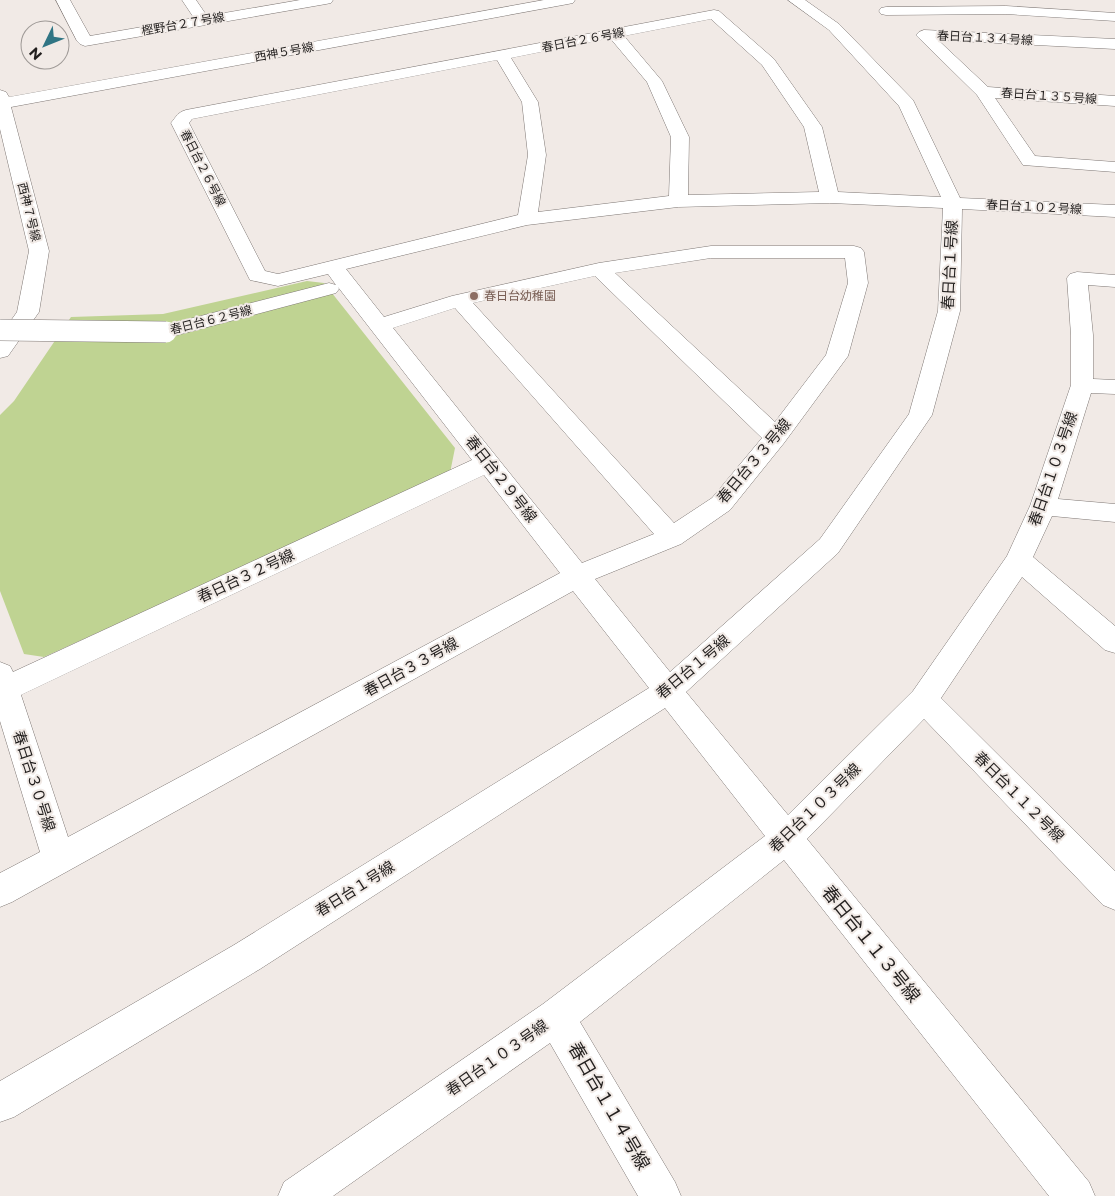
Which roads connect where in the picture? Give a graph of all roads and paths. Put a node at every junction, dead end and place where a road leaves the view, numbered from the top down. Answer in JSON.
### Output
{"nodes":[{"id":1,"x":63,"y":0,"type":"edge"},
{"id":2,"x":189,"y":0,"type":"edge"},
{"id":3,"x":568,"y":0,"type":"edge"},
{"id":4,"x":795,"y":0,"type":"edge"},
{"id":5,"x":319,"y":1,"type":"edge"},
{"id":6,"x":1004,"y":5,"type":"edge"},
{"id":7,"x":1115,"y":17,"type":"edge"},
{"id":8,"x":203,"y":21,"type":"junction"},
{"id":9,"x":614,"y":34,"type":"junction"},
{"id":10,"x":924,"y":35,"type":"junction"},
{"id":11,"x":1115,"y":44,"type":"edge"},
{"id":12,"x":502,"y":56,"type":"junction"},
{"id":13,"x":983,"y":92,"type":"junction"},
{"id":14,"x":1,"y":101,"type":"edge"},
{"id":15,"x":1115,"y":101,"type":"edge"},
{"id":16,"x":1115,"y":167,"type":"edge"},
{"id":17,"x":830,"y":197,"type":"junction"},
{"id":18,"x":678,"y":201,"type":"junction"},
{"id":19,"x":953,"y":203,"type":"junction"},
{"id":20,"x":1115,"y":211,"type":"edge"},
{"id":21,"x":527,"y":219,"type":"junction"},
{"id":22,"x":599,"y":269,"type":"junction"},
{"id":23,"x":331,"y":278,"type":"junction"},
{"id":24,"x":1115,"y":281,"type":"edge"},
{"id":25,"x":459,"y":300,"type":"junction"},
{"id":26,"x":381,"y":325,"type":"junction"},
{"id":27,"x":0,"y":330,"type":"edge"},
{"id":28,"x":0,"y":351,"type":"edge"},
{"id":29,"x":1082,"y":385,"type":"junction"},
{"id":30,"x":1115,"y":387,"type":"edge"},
{"id":31,"x":776,"y":437,"type":"junction"},
{"id":32,"x":488,"y":463,"type":"junction"},
{"id":33,"x":1043,"y":506,"type":"junction"},
{"id":34,"x":1115,"y":513,"type":"edge"},
{"id":35,"x":672,"y":536,"type":"junction"},
{"id":36,"x":1019,"y":560,"type":"junction"},
{"id":37,"x":578,"y":576,"type":"junction"},
{"id":38,"x":1115,"y":642,"type":"edge"},
{"id":39,"x":2,"y":681,"type":"edge"},
{"id":40,"x":668,"y":691,"type":"junction"},
{"id":41,"x":924,"y":700,"type":"junction"},
{"id":42,"x":786,"y":839,"type":"junction"},
{"id":43,"x":59,"y":859,"type":"junction"},
{"id":44,"x":0,"y":890,"type":"edge"},
{"id":45,"x":1115,"y":894,"type":"edge"},
{"id":46,"x":556,"y":1017,"type":"junction"},
{"id":47,"x":0,"y":1103,"type":"edge"},
{"id":48,"x":298,"y":1196,"type":"edge"},
{"id":49,"x":661,"y":1196,"type":"edge"},
{"id":50,"x":1075,"y":1196,"type":"edge"}],
"edges":[{"from":1,"to":8,"type":"street","name":"樫野台２７号線"},
{"from":2,"to":8,"type":"street"},
{"from":3,"to":14,"type":"street","name":"西神５号線"},
{"from":4,"to":19,"type":"street","name":"春日台１号線"},
{"from":5,"to":8,"type":"street","name":"樫野台２７号線"},
{"from":6,"to":7,"type":"street"},
{"from":6,"to":10,"type":"street"},
{"from":9,"to":12,"type":"street","name":"春日台２６号線"},
{"from":9,"to":17,"type":"street","name":"春日台２６号線"},
{"from":9,"to":18,"type":"street"},
{"from":10,"to":11,"type":"street","name":"春日台１３４号線"},
{"from":10,"to":13,"type":"street","name":"春日台１３４号線"},
{"from":12,"to":21,"type":"street"},
{"from":12,"to":23,"type":"street","name":"春日台２６号線"},
{"from":13,"to":15,"type":"street","name":"春日台１３５号線"},
{"from":13,"to":16,"type":"street","name":"春日台１３４号線"},
{"from":14,"to":28,"type":"street","name":"西神７号線"},
{"from":17,"to":18,"type":"street","name":"春日台２６号線"},
{"from":17,"to":19,"type":"street","name":"春日台２６号線"},
{"from":18,"to":21,"type":"street","name":"春日台２６号線"},
{"from":19,"to":20,"type":"street","name":"春日台１０２号線"},
{"from":19,"to":40,"type":"street","name":"春日台１号線"},
{"from":21,"to":23,"type":"street","name":"春日台２６号線"},
{"from":22,"to":25,"type":"street","name":"春日台３３号線"},
{"from":22,"to":31,"type":"street"},
{"from":22,"to":31,"type":"street","name":"春日台３３号線"},
{"from":23,"to":26,"type":"street","name":"春日台２９号線"},
{"from":23,"to":27,"type":"street","name":"春日台６２号線","bridge":true},
{"from":24,"to":29,"type":"street","name":"春日台１０３号線"},
{"from":25,"to":26,"type":"street","name":"春日台３３号線"},
{"from":25,"to":35,"type":"street"},
{"from":26,"to":32,"type":"street","name":"春日台２９号線"},
{"from":29,"to":30,"type":"street"},
{"from":29,"to":33,"type":"street","name":"春日台１０３号線"},
{"from":31,"to":35,"type":"street","name":"春日台３３号線"},
{"from":32,"to":37,"type":"street","name":"春日台２９号線"},
{"from":32,"to":39,"type":"street","name":"春日台３２号線"},
{"from":33,"to":34,"type":"street"},
{"from":33,"to":36,"type":"street","name":"春日台１０３号線"},
{"from":35,"to":37,"type":"street","name":"春日台３３号線"},
{"from":36,"to":38,"type":"street"},
{"from":36,"to":41,"type":"street","name":"春日台１０３号線"},
{"from":37,"to":40,"type":"street","name":"春日台２９号線"},
{"from":37,"to":43,"type":"street","name":"春日台３３号線"},
{"from":39,"to":43,"type":"street","name":"春日台３０号線"},
{"from":40,"to":42,"type":"street","name":"春日台１１３号線"},
{"from":40,"to":47,"type":"street","name":"春日台１号線"},
{"from":41,"to":42,"type":"street","name":"春日台１０３号線"},
{"from":41,"to":45,"type":"street","name":"春日台１１２号線"},
{"from":42,"to":46,"type":"street","name":"春日台１０３号線"},
{"from":42,"to":50,"type":"street","name":"春日台１１３号線"},
{"from":43,"to":44,"type":"street","name":"春日台３３号線"},
{"from":46,"to":48,"type":"street","name":"春日台１０３号線"},
{"from":46,"to":49,"type":"street","name":"春日台１１４号線"}]}
